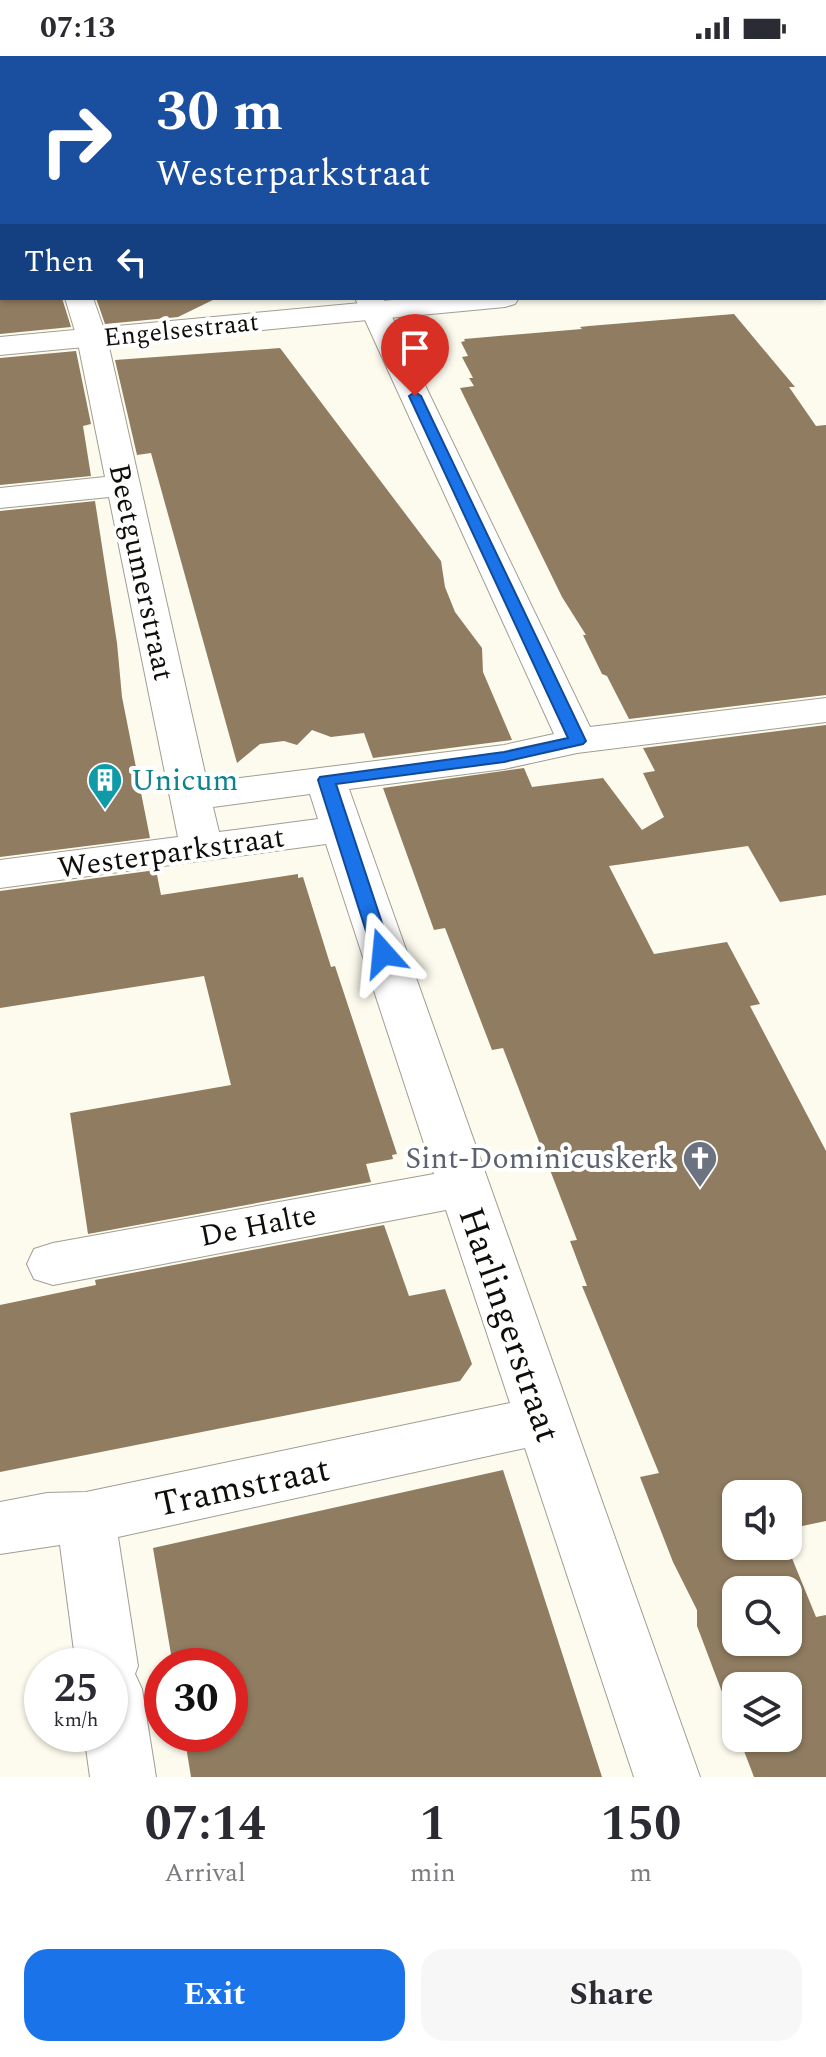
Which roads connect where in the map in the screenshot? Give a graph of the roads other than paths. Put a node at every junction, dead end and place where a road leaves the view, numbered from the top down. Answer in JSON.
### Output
{"nodes":[{"id":1,"x":80,"y":300,"type":"edge"},
{"id":2,"x":461,"y":300,"type":"edge"},
{"id":3,"x":372,"y":304,"type":"edge"},
{"id":4,"x":92,"y":338,"type":"junction"},
{"id":5,"x":0,"y":346,"type":"edge"},
{"id":6,"x":124,"y":485,"type":"junction"},
{"id":7,"x":0,"y":498,"type":"edge"},
{"id":8,"x":826,"y":710,"type":"edge"},
{"id":9,"x":577,"y":741,"type":"junction"},
{"id":10,"x":326,"y":780,"type":"junction"},
{"id":11,"x":190,"y":797,"type":"junction"},
{"id":12,"x":342,"y":829,"type":"junction"},
{"id":13,"x":201,"y":848,"type":"junction"},
{"id":14,"x":0,"y":874,"type":"edge"},
{"id":15,"x":463,"y":1188,"type":"junction"},
{"id":16,"x":53,"y":1264,"type":"dead end"},
{"id":17,"x":544,"y":1420,"type":"junction"},
{"id":18,"x":86,"y":1518,"type":"junction"},
{"id":19,"x":0,"y":1528,"type":"edge"},
{"id":20,"x":104,"y":1648,"type":"edge"},
{"id":21,"x":119,"y":1752,"type":"edge"},
{"id":22,"x":123,"y":1777,"type":"edge"},
{"id":23,"x":667,"y":1777,"type":"edge"}],
"edges":[{"from":1,"to":4,"type":"street","name":"Beetgumerstraat"},
{"from":2,"to":3,"type":"street","name":"Engelsestraat"},
{"from":3,"to":4,"type":"street","name":"Engelsestraat"},
{"from":3,"to":9,"type":"street"},
{"from":4,"to":5,"type":"street","name":"Engelsestraat"},
{"from":4,"to":6,"type":"street","name":"Beetgumerstraat"},
{"from":6,"to":7,"type":"street"},
{"from":6,"to":11,"type":"street","name":"Beetgumerstraat"},
{"from":8,"to":9,"type":"street","name":"Westerparkstraat"},
{"from":9,"to":10,"type":"street","name":"Westerparkstraat"},
{"from":10,"to":11,"type":"street","name":"Westerparkstraat"},
{"from":10,"to":12,"type":"street","name":"Harlingerstraat"},
{"from":11,"to":13,"type":"street","name":"Beetgumerstraat"},
{"from":12,"to":13,"type":"street","name":"Westerparkstraat"},
{"from":12,"to":15,"type":"street","name":"Harlingerstraat"},
{"from":13,"to":14,"type":"street","name":"Westerparkstraat"},
{"from":15,"to":16,"type":"street","name":"De Halte"},
{"from":15,"to":17,"type":"street","name":"Harlingerstraat"},
{"from":17,"to":18,"type":"street","name":"Tramstraat"},
{"from":17,"to":23,"type":"street","name":"Harlingerstraat"},
{"from":18,"to":19,"type":"street","name":"Tramstraat"},
{"from":18,"to":20,"type":"street"},
{"from":21,"to":22,"type":"street"}]}
